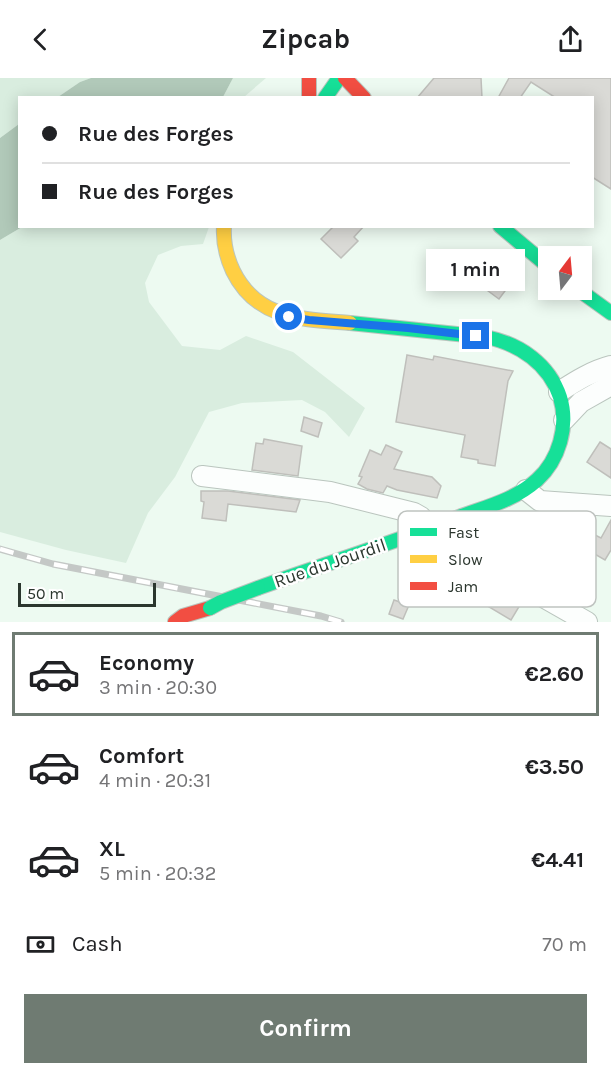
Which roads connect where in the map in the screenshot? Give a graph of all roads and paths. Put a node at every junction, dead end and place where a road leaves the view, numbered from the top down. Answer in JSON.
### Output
{"nodes":[{"id":1,"x":309,"y":78,"type":"edge"},
{"id":2,"x":339,"y":78,"type":"edge"},
{"id":3,"x":345,"y":78,"type":"edge"},
{"id":4,"x":309,"y":96,"type":"edge"},
{"id":5,"x":326,"y":96,"type":"edge"},
{"id":6,"x":362,"y":96,"type":"edge"},
{"id":7,"x":224,"y":228,"type":"edge"},
{"id":8,"x":502,"y":228,"type":"edge"},
{"id":9,"x":538,"y":258,"type":"edge"},
{"id":10,"x":592,"y":299,"type":"edge"},
{"id":11,"x":611,"y":313,"type":"edge"},
{"id":12,"x":611,"y":366,"type":"edge"},
{"id":13,"x":611,"y":385,"type":"edge"},
{"id":14,"x":559,"y":392,"type":"junction"},
{"id":15,"x":564,"y":420,"type":"junction"},
{"id":16,"x":202,"y":476,"type":"dead end"},
{"id":17,"x":526,"y":490,"type":"junction"},
{"id":18,"x":611,"y":506,"type":"edge"},
{"id":19,"x":406,"y":511,"type":"edge"},
{"id":20,"x":477,"y":511,"type":"edge"},
{"id":21,"x":398,"y":539,"type":"edge"},
{"id":22,"x":561,"y":607,"type":"edge"},
{"id":23,"x":204,"y":617,"type":"edge"},
{"id":24,"x":175,"y":622,"type":"edge"},
{"id":25,"x":587,"y":622,"type":"edge"}],
"edges":[{"from":1,"to":4,"type":"street"},
{"from":2,"to":5,"type":"street"},
{"from":3,"to":6,"type":"street"},
{"from":7,"to":14,"type":"street"},
{"from":8,"to":9,"type":"street"},
{"from":10,"to":11,"type":"street"},
{"from":12,"to":14,"type":"street"},
{"from":13,"to":15,"type":"street"},
{"from":14,"to":15,"type":"street","name":"Rue du Jourdil"},
{"from":15,"to":17,"type":"street","name":"Rue du Jourdil"},
{"from":16,"to":19,"type":"street"},
{"from":17,"to":18,"type":"street"},
{"from":17,"to":20,"type":"street","name":"Rue du Jourdil"},
{"from":21,"to":23,"type":"street","name":"Rue du Jourdil","bridge":true},
{"from":22,"to":25,"type":"street"},
{"from":23,"to":24,"type":"street"}]}
